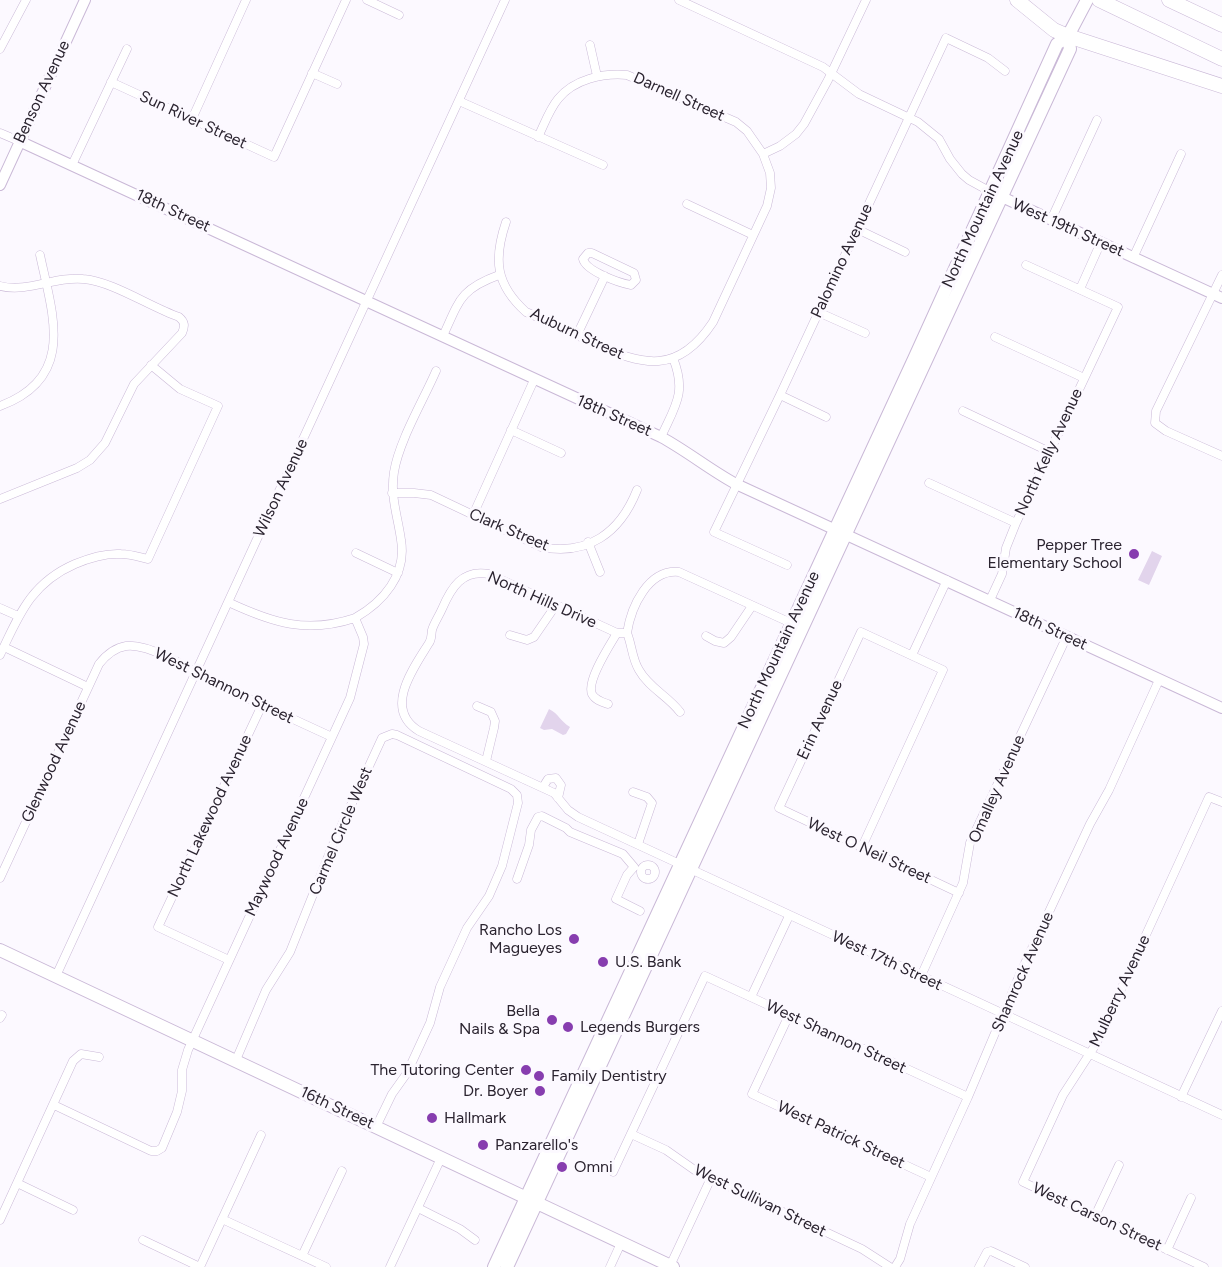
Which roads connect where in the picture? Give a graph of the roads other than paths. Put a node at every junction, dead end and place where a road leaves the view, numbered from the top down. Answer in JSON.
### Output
{"nodes":[{"id":1,"x":26,"y":0,"type":"edge"},
{"id":2,"x":85,"y":0,"type":"edge"},
{"id":3,"x":246,"y":0,"type":"edge"},
{"id":4,"x":346,"y":0,"type":"edge"},
{"id":5,"x":367,"y":0,"type":"edge"},
{"id":6,"x":505,"y":0,"type":"edge"},
{"id":7,"x":679,"y":0,"type":"edge"},
{"id":8,"x":866,"y":0,"type":"edge"},
{"id":9,"x":1017,"y":0,"type":"edge"},
{"id":10,"x":1087,"y":0,"type":"edge"},
{"id":11,"x":1099,"y":0,"type":"edge"},
{"id":12,"x":1169,"y":0,"type":"edge"},
{"id":13,"x":399,"y":15,"type":"dead end"},
{"id":14,"x":1222,"y":25,"type":"edge"},
{"id":15,"x":1068,"y":36,"type":"junction"},
{"id":16,"x":590,"y":45,"type":"dead end"},
{"id":17,"x":0,"y":49,"type":"edge"},
{"id":18,"x":127,"y":49,"type":"dead end"},
{"id":19,"x":1222,"y":59,"type":"edge"},
{"id":20,"x":1005,"y":70,"type":"dead end"},
{"id":21,"x":312,"y":73,"type":"junction"},
{"id":22,"x":832,"y":73,"type":"junction"},
{"id":23,"x":597,"y":76,"type":"junction"},
{"id":24,"x":111,"y":82,"type":"junction"},
{"id":25,"x":337,"y":84,"type":"dead end"},
{"id":26,"x":1222,"y":86,"type":"edge"},
{"id":27,"x":459,"y":101,"type":"junction"},
{"id":28,"x":908,"y":117,"type":"junction"},
{"id":29,"x":192,"y":119,"type":"junction"},
{"id":30,"x":1097,"y":120,"type":"dead end"},
{"id":31,"x":0,"y":133,"type":"edge"},
{"id":32,"x":538,"y":137,"type":"junction"},
{"id":33,"x":19,"y":141,"type":"junction"},
{"id":34,"x":763,"y":154,"type":"junction"},
{"id":35,"x":1181,"y":154,"type":"dead end"},
{"id":36,"x":72,"y":165,"type":"junction"},
{"id":37,"x":603,"y":165,"type":"dead end"},
{"id":38,"x":0,"y":185,"type":"edge"},
{"id":39,"x":996,"y":194,"type":"junction"},
{"id":40,"x":687,"y":204,"type":"dead end"},
{"id":41,"x":1051,"y":220,"type":"junction"},
{"id":42,"x":506,"y":222,"type":"dead end"},
{"id":43,"x":857,"y":229,"type":"junction"},
{"id":44,"x":753,"y":235,"type":"junction"},
{"id":45,"x":1101,"y":242,"type":"junction"},
{"id":46,"x":905,"y":252,"type":"dead end"},
{"id":47,"x":40,"y":255,"type":"dead end"},
{"id":48,"x":1133,"y":258,"type":"junction"},
{"id":49,"x":1026,"y":265,"type":"dead end"},
{"id":50,"x":499,"y":275,"type":"junction"},
{"id":51,"x":1222,"y":275,"type":"edge"},
{"id":52,"x":605,"y":276,"type":"junction"},
{"id":53,"x":46,"y":283,"type":"junction"},
{"id":54,"x":0,"y":286,"type":"edge"},
{"id":55,"x":1080,"y":289,"type":"junction"},
{"id":56,"x":1217,"y":296,"type":"edge"},
{"id":57,"x":366,"y":301,"type":"junction"},
{"id":58,"x":818,"y":312,"type":"junction"},
{"id":59,"x":865,"y":333,"type":"dead end"},
{"id":60,"x":577,"y":335,"type":"junction"},
{"id":61,"x":442,"y":336,"type":"junction"},
{"id":62,"x":994,"y":337,"type":"dead end"},
{"id":63,"x":673,"y":358,"type":"junction"},
{"id":64,"x":151,"y":365,"type":"junction"},
{"id":65,"x":436,"y":371,"type":"dead end"},
{"id":66,"x":1084,"y":378,"type":"junction"},
{"id":67,"x":534,"y":380,"type":"junction"},
{"id":68,"x":780,"y":395,"type":"junction"},
{"id":69,"x":0,"y":406,"type":"edge"},
{"id":70,"x":963,"y":411,"type":"dead end"},
{"id":71,"x":826,"y":417,"type":"dead end"},
{"id":72,"x":511,"y":430,"type":"junction"},
{"id":73,"x":661,"y":437,"type":"junction"},
{"id":74,"x":1050,"y":452,"type":"junction"},
{"id":75,"x":561,"y":453,"type":"dead end"},
{"id":76,"x":1222,"y":456,"type":"edge"},
{"id":77,"x":928,"y":483,"type":"dead end"},
{"id":78,"x":736,"y":484,"type":"junction"},
{"id":79,"x":637,"y":490,"type":"dead end"},
{"id":80,"x":392,"y":493,"type":"junction"},
{"id":81,"x":0,"y":499,"type":"edge"},
{"id":82,"x":472,"y":515,"type":"junction"},
{"id":83,"x":1016,"y":523,"type":"junction"},
{"id":84,"x":840,"y":532,"type":"junction"},
{"id":85,"x":588,"y":542,"type":"junction"},
{"id":86,"x":356,"y":553,"type":"dead end"},
{"id":87,"x":787,"y":565,"type":"dead end"},
{"id":88,"x":600,"y":572,"type":"dead end"},
{"id":89,"x":398,"y":573,"type":"junction"},
{"id":90,"x":947,"y":580,"type":"junction"},
{"id":91,"x":990,"y":600,"type":"junction"},
{"id":92,"x":228,"y":602,"type":"junction"},
{"id":93,"x":556,"y":606,"type":"junction"},
{"id":94,"x":752,"y":606,"type":"junction"},
{"id":95,"x":0,"y":608,"type":"edge"},
{"id":96,"x":18,"y":616,"type":"junction"},
{"id":97,"x":356,"y":618,"type":"junction"},
{"id":98,"x":791,"y":623,"type":"junction"},
{"id":99,"x":617,"y":633,"type":"junction"},
{"id":100,"x":627,"y":633,"type":"junction"},
{"id":101,"x":510,"y":635,"type":"dead end"},
{"id":102,"x":706,"y":636,"type":"dead end"},
{"id":103,"x":1067,"y":636,"type":"junction"},
{"id":104,"x":4,"y":647,"type":"junction"},
{"id":105,"x":114,"y":650,"type":"joint"},
{"id":106,"x":0,"y":655,"type":"edge"},
{"id":107,"x":912,"y":655,"type":"junction"},
{"id":108,"x":195,"y":672,"type":"junction"},
{"id":109,"x":1159,"y":680,"type":"junction"},
{"id":110,"x":88,"y":687,"type":"junction"},
{"id":111,"x":608,"y":704,"type":"dead end"},
{"id":112,"x":262,"y":705,"type":"junction"},
{"id":113,"x":477,"y":706,"type":"dead end"},
{"id":114,"x":1222,"y":708,"type":"edge"},
{"id":115,"x":680,"y":712,"type":"dead end"},
{"id":116,"x":332,"y":737,"type":"junction"},
{"id":117,"x":486,"y":761,"type":"junction"},
{"id":118,"x":520,"y":777,"type":"joint"},
{"id":119,"x":543,"y":788,"type":"junction"},
{"id":120,"x":633,"y":792,"type":"dead end"},
{"id":121,"x":558,"y":798,"type":"junction"},
{"id":122,"x":1222,"y":802,"type":"edge"},
{"id":123,"x":778,"y":808,"type":"joint"},
{"id":124,"x":638,"y":844,"type":"junction"},
{"id":125,"x":861,"y":849,"type":"junction"},
{"id":126,"x":660,"y":854,"type":"junction"},
{"id":127,"x":685,"y":867,"type":"junction"},
{"id":128,"x":638,"y":868,"type":"junction"},
{"id":129,"x":0,"y":878,"type":"edge"},
{"id":130,"x":517,"y":879,"type":"dead end"},
{"id":131,"x":959,"y":893,"type":"junction"},
{"id":132,"x":640,"y":910,"type":"dead end"},
{"id":133,"x":789,"y":916,"type":"junction"},
{"id":134,"x":0,"y":950,"type":"edge"},
{"id":135,"x":229,"y":960,"type":"junction"},
{"id":136,"x":56,"y":976,"type":"junction"},
{"id":137,"x":921,"y":976,"type":"junction"},
{"id":138,"x":751,"y":997,"type":"junction"},
{"id":139,"x":1222,"y":1011,"type":"edge"},
{"id":140,"x":789,"y":1015,"type":"junction"},
{"id":141,"x":1004,"y":1015,"type":"junction"},
{"id":142,"x":192,"y":1040,"type":"junction"},
{"id":143,"x":1090,"y":1055,"type":"junction"},
{"id":144,"x":99,"y":1057,"type":"dead end"},
{"id":145,"x":236,"y":1060,"type":"junction"},
{"id":146,"x":1181,"y":1096,"type":"junction"},
{"id":147,"x":968,"y":1097,"type":"junction"},
{"id":148,"x":54,"y":1105,"type":"junction"},
{"id":149,"x":1222,"y":1115,"type":"edge"},
{"id":150,"x":376,"y":1127,"type":"junction"},
{"id":151,"x":631,"y":1134,"type":"junction"},
{"id":152,"x":261,"y":1135,"type":"dead end"},
{"id":153,"x":441,"y":1158,"type":"junction"},
{"id":154,"x":1119,"y":1165,"type":"dead end"},
{"id":155,"x":342,"y":1171,"type":"dead end"},
{"id":156,"x":613,"y":1172,"type":"dead end"},
{"id":157,"x":931,"y":1177,"type":"junction"},
{"id":158,"x":711,"y":1178,"type":"junction"},
{"id":159,"x":1023,"y":1182,"type":"joint"},
{"id":160,"x":17,"y":1183,"type":"junction"},
{"id":161,"x":1191,"y":1198,"type":"dead end"},
{"id":162,"x":532,"y":1200,"type":"junction"},
{"id":163,"x":418,"y":1208,"type":"junction"},
{"id":164,"x":73,"y":1210,"type":"dead end"},
{"id":165,"x":1095,"y":1216,"type":"junction"},
{"id":166,"x":222,"y":1219,"type":"junction"},
{"id":167,"x":0,"y":1220,"type":"edge"},
{"id":168,"x":144,"y":1240,"type":"dead end"},
{"id":169,"x":476,"y":1240,"type":"dead end"},
{"id":170,"x":621,"y":1243,"type":"junction"},
{"id":171,"x":1167,"y":1250,"type":"junction"},
{"id":172,"x":302,"y":1256,"type":"junction"},
{"id":173,"x":672,"y":1266,"type":"edge"},
{"id":174,"x":200,"y":1267,"type":"edge"},
{"id":175,"x":326,"y":1267,"type":"edge"},
{"id":176,"x":390,"y":1267,"type":"edge"},
{"id":177,"x":494,"y":1267,"type":"edge"},
{"id":178,"x":507,"y":1267,"type":"edge"},
{"id":179,"x":610,"y":1267,"type":"edge"},
{"id":180,"x":890,"y":1267,"type":"edge"},
{"id":181,"x":895,"y":1267,"type":"edge"},
{"id":182,"x":979,"y":1267,"type":"edge"},
{"id":183,"x":1025,"y":1267,"type":"edge"},
{"id":184,"x":1204,"y":1267,"type":"edge"}],
"edges":[{"from":1,"to":17,"type":"street"},
{"from":2,"to":33,"type":"main road","name":"Benson Avenue"},
{"from":3,"to":29,"type":"street"},
{"from":4,"to":21,"type":"street"},
{"from":5,"to":13,"type":"street"},
{"from":6,"to":27,"type":"street","name":"Wilson Avenue"},
{"from":7,"to":22,"type":"street","name":"West 19th Street"},
{"from":8,"to":22,"type":"street"},
{"from":9,"to":15,"type":"highway"},
{"from":10,"to":15,"type":"main road","name":"North Mountain Avenue"},
{"from":11,"to":19,"type":"highway"},
{"from":12,"to":14,"type":"highway"},
{"from":15,"to":26,"type":"highway"},
{"from":15,"to":39,"type":"main road","name":"North Mountain Avenue"},
{"from":16,"to":23,"type":"street"},
{"from":18,"to":24,"type":"street"},
{"from":20,"to":28,"type":"street","name":"Palomino Avenue"},
{"from":21,"to":25,"type":"street"},
{"from":21,"to":29,"type":"street","name":"Sun River Street"},
{"from":22,"to":28,"type":"street","name":"West 19th Street"},
{"from":22,"to":34,"type":"street"},
{"from":23,"to":32,"type":"street","name":"Darnell Street"},
{"from":23,"to":34,"type":"street","name":"Darnell Street"},
{"from":24,"to":29,"type":"street","name":"Sun River Street"},
{"from":24,"to":36,"type":"street"},
{"from":27,"to":32,"type":"street"},
{"from":27,"to":57,"type":"street","name":"Wilson Avenue"},
{"from":28,"to":39,"type":"street","name":"West 19th Street"},
{"from":28,"to":43,"type":"street","name":"Palomino Avenue"},
{"from":30,"to":41,"type":"street"},
{"from":31,"to":33,"type":"street","name":"18th Street"},
{"from":32,"to":37,"type":"street"},
{"from":33,"to":36,"type":"main road","name":"18th Street"},
{"from":33,"to":38,"type":"main road","name":"Benson Avenue"},
{"from":34,"to":44,"type":"street"},
{"from":35,"to":48,"type":"street"},
{"from":36,"to":57,"type":"main road","name":"18th Street"},
{"from":39,"to":41,"type":"main road","name":"West 19th Street"},
{"from":39,"to":84,"type":"main road","name":"North Mountain Avenue"},
{"from":40,"to":44,"type":"street"},
{"from":41,"to":45,"type":"main road","name":"West 19th Street"},
{"from":42,"to":50,"type":"street"},
{"from":43,"to":46,"type":"street"},
{"from":43,"to":58,"type":"street","name":"Palomino Avenue"},
{"from":44,"to":63,"type":"street"},
{"from":45,"to":48,"type":"main road","name":"West 19th Street"},
{"from":45,"to":55,"type":"street"},
{"from":47,"to":53,"type":"street"},
{"from":48,"to":56,"type":"main road","name":"West 19th Street"},
{"from":49,"to":55,"type":"street"},
{"from":50,"to":60,"type":"street","name":"Auburn Street"},
{"from":50,"to":61,"type":"street"},
{"from":51,"to":56,"type":"street"},
{"from":52,"to":52,"type":"street"},
{"from":52,"to":60,"type":"street"},
{"from":53,"to":54,"type":"street"},
{"from":53,"to":64,"type":"street"},
{"from":53,"to":69,"type":"street"},
{"from":55,"to":66,"type":"street","name":"North Kelly Avenue"},
{"from":56,"to":76,"type":"street"},
{"from":57,"to":61,"type":"main road","name":"18th Street"},
{"from":57,"to":92,"type":"street","name":"Wilson Avenue"},
{"from":58,"to":59,"type":"street"},
{"from":58,"to":68,"type":"street","name":"Palomino Avenue"},
{"from":60,"to":63,"type":"street","name":"Auburn Street"},
{"from":61,"to":67,"type":"main road","name":"18th Street"},
{"from":62,"to":66,"type":"street"},
{"from":63,"to":73,"type":"street"},
{"from":64,"to":81,"type":"street"},
{"from":64,"to":96,"type":"street"},
{"from":65,"to":80,"type":"street"},
{"from":66,"to":74,"type":"street","name":"North Kelly Avenue"},
{"from":67,"to":72,"type":"street"},
{"from":67,"to":73,"type":"main road","name":"18th Street"},
{"from":68,"to":71,"type":"street"},
{"from":68,"to":78,"type":"street","name":"Palomino Avenue"},
{"from":70,"to":74,"type":"street"},
{"from":72,"to":75,"type":"street"},
{"from":72,"to":82,"type":"street"},
{"from":73,"to":78,"type":"main road","name":"18th Street"},
{"from":74,"to":83,"type":"street","name":"North Kelly Avenue"},
{"from":77,"to":83,"type":"street"},
{"from":78,"to":84,"type":"main road","name":"18th Street"},
{"from":78,"to":87,"type":"street","name":"Palomino Avenue"},
{"from":79,"to":85,"type":"street","name":"Clark Street"},
{"from":80,"to":82,"type":"street","name":"Clark Street"},
{"from":80,"to":89,"type":"street"},
{"from":82,"to":85,"type":"street","name":"Clark Street"},
{"from":83,"to":91,"type":"street","name":"North Kelly Avenue"},
{"from":84,"to":90,"type":"main road","name":"18th Street"},
{"from":84,"to":98,"type":"main road","name":"North Mountain Avenue"},
{"from":84,"to":127,"type":"main road","name":"North Mountain Avenue"},
{"from":85,"to":88,"type":"street"},
{"from":86,"to":89,"type":"street"},
{"from":89,"to":97,"type":"street"},
{"from":90,"to":91,"type":"main road","name":"18th Street"},
{"from":90,"to":107,"type":"street"},
{"from":91,"to":103,"type":"main road","name":"18th Street"},
{"from":92,"to":97,"type":"street"},
{"from":92,"to":108,"type":"street","name":"Wilson Avenue"},
{"from":93,"to":99,"type":"street","name":"North Hills Drive"},
{"from":93,"to":101,"type":"street"},
{"from":93,"to":117,"type":"street","name":"North Hills Drive"},
{"from":94,"to":98,"type":"street"},
{"from":94,"to":100,"type":"street"},
{"from":94,"to":102,"type":"street"},
{"from":95,"to":96,"type":"street"},
{"from":96,"to":104,"type":"street"},
{"from":97,"to":116,"type":"street","name":"Maywood Avenue"},
{"from":98,"to":127,"type":"main road","name":"North Mountain Avenue"},
{"from":99,"to":100,"type":"street","name":"North Hills Drive"},
{"from":99,"to":111,"type":"street"},
{"from":100,"to":115,"type":"street"},
{"from":103,"to":109,"type":"main road","name":"18th Street"},
{"from":103,"to":131,"type":"street","name":"Omalley Avenue"},
{"from":104,"to":106,"type":"street"},
{"from":104,"to":110,"type":"street"},
{"from":105,"to":108,"type":"street","name":"West Shannon Street"},
{"from":105,"to":110,"type":"street","name":"Glenwood Avenue"},
{"from":107,"to":123,"type":"street","name":"Erin Avenue"},
{"from":107,"to":125,"type":"street"},
{"from":108,"to":112,"type":"street","name":"West Shannon Street"},
{"from":108,"to":136,"type":"street","name":"Wilson Avenue"},
{"from":109,"to":114,"type":"main road","name":"18th Street"},
{"from":109,"to":141,"type":"street","name":"Shamrock Avenue"},
{"from":110,"to":129,"type":"street","name":"Glenwood Avenue"},
{"from":112,"to":116,"type":"street","name":"West Shannon Street"},
{"from":112,"to":135,"type":"street","name":"North Lakewood Avenue"},
{"from":113,"to":117,"type":"street"},
{"from":116,"to":135,"type":"street","name":"Maywood Avenue"},
{"from":117,"to":118,"type":"street","name":"North Hills Drive"},
{"from":118,"to":119,"type":"street","name":"West 17th Street"},
{"from":119,"to":121,"type":"street","name":"West 17th Street"},
{"from":119,"to":121,"type":"street","name":"West 17th Street"},
{"from":120,"to":124,"type":"street"},
{"from":121,"to":124,"type":"street","name":"West 17th Street"},
{"from":122,"to":143,"type":"street","name":"Mulberry Avenue"},
{"from":123,"to":125,"type":"street","name":"West O Neil Street"},
{"from":124,"to":126,"type":"street","name":"West 17th Street"},
{"from":125,"to":131,"type":"street","name":"West O Neil Street"},
{"from":126,"to":127,"type":"street","name":"West 17th Street"},
{"from":126,"to":128,"type":"street"},
{"from":127,"to":133,"type":"street","name":"West 17th Street"},
{"from":127,"to":162,"type":"main road","name":"North Mountain Avenue"},
{"from":128,"to":130,"type":"street"},
{"from":128,"to":132,"type":"street"},
{"from":131,"to":137,"type":"street","name":"Omalley Avenue"},
{"from":133,"to":137,"type":"street","name":"West 17th Street"},
{"from":133,"to":138,"type":"street"},
{"from":134,"to":136,"type":"main road","name":"16th Street"},
{"from":135,"to":142,"type":"street","name":"Maywood Avenue"},
{"from":136,"to":142,"type":"main road","name":"16th Street"},
{"from":137,"to":141,"type":"street","name":"West 17th Street"},
{"from":138,"to":140,"type":"street","name":"West Shannon Street"},
{"from":138,"to":151,"type":"street","name":"West Shannon Street"},
{"from":139,"to":146,"type":"street"},
{"from":140,"to":147,"type":"street","name":"West Shannon Street"},
{"from":140,"to":157,"type":"street","name":"West Patrick Street"},
{"from":141,"to":143,"type":"street","name":"West 17th Street"},
{"from":141,"to":147,"type":"street","name":"Shamrock Avenue"},
{"from":142,"to":145,"type":"main road","name":"16th Street"},
{"from":142,"to":148,"type":"street","name":"Maywood Avenue"},
{"from":143,"to":146,"type":"street","name":"West 17th Street"},
{"from":143,"to":159,"type":"street","name":"Mulberry Avenue"},
{"from":144,"to":148,"type":"street"},
{"from":145,"to":150,"type":"main road","name":"16th Street"},
{"from":145,"to":150,"type":"street","name":"Carmel Circle West"},
{"from":146,"to":149,"type":"street","name":"West 17th Street"},
{"from":147,"to":157,"type":"street","name":"Shamrock Avenue"},
{"from":148,"to":160,"type":"street"},
{"from":150,"to":153,"type":"main road","name":"16th Street"},
{"from":151,"to":156,"type":"street"},
{"from":151,"to":158,"type":"street","name":"West Sullivan Street"},
{"from":152,"to":166,"type":"street"},
{"from":153,"to":162,"type":"main road","name":"16th Street"},
{"from":153,"to":163,"type":"street"},
{"from":154,"to":165,"type":"street"},
{"from":155,"to":172,"type":"street"},
{"from":157,"to":181,"type":"street","name":"Shamrock Avenue"},
{"from":158,"to":173,"type":"street"},
{"from":158,"to":180,"type":"street","name":"West Sullivan Street"},
{"from":159,"to":165,"type":"street","name":"West Carson Street"},
{"from":160,"to":164,"type":"street"},
{"from":160,"to":167,"type":"street"},
{"from":161,"to":171,"type":"street"},
{"from":162,"to":170,"type":"main road","name":"16th Street"},
{"from":162,"to":177,"type":"main road","name":"North Mountain Avenue"},
{"from":162,"to":178,"type":"main road","name":"North Mountain Avenue"},
{"from":163,"to":169,"type":"street"},
{"from":163,"to":176,"type":"street"},
{"from":165,"to":171,"type":"street","name":"West Carson Street"},
{"from":166,"to":172,"type":"street"},
{"from":166,"to":174,"type":"street"},
{"from":168,"to":174,"type":"street"},
{"from":170,"to":173,"type":"main road","name":"16th Street"},
{"from":170,"to":179,"type":"street"},
{"from":171,"to":184,"type":"street","name":"West Carson Street"},
{"from":172,"to":175,"type":"street"},
{"from":182,"to":183,"type":"street"}]}
